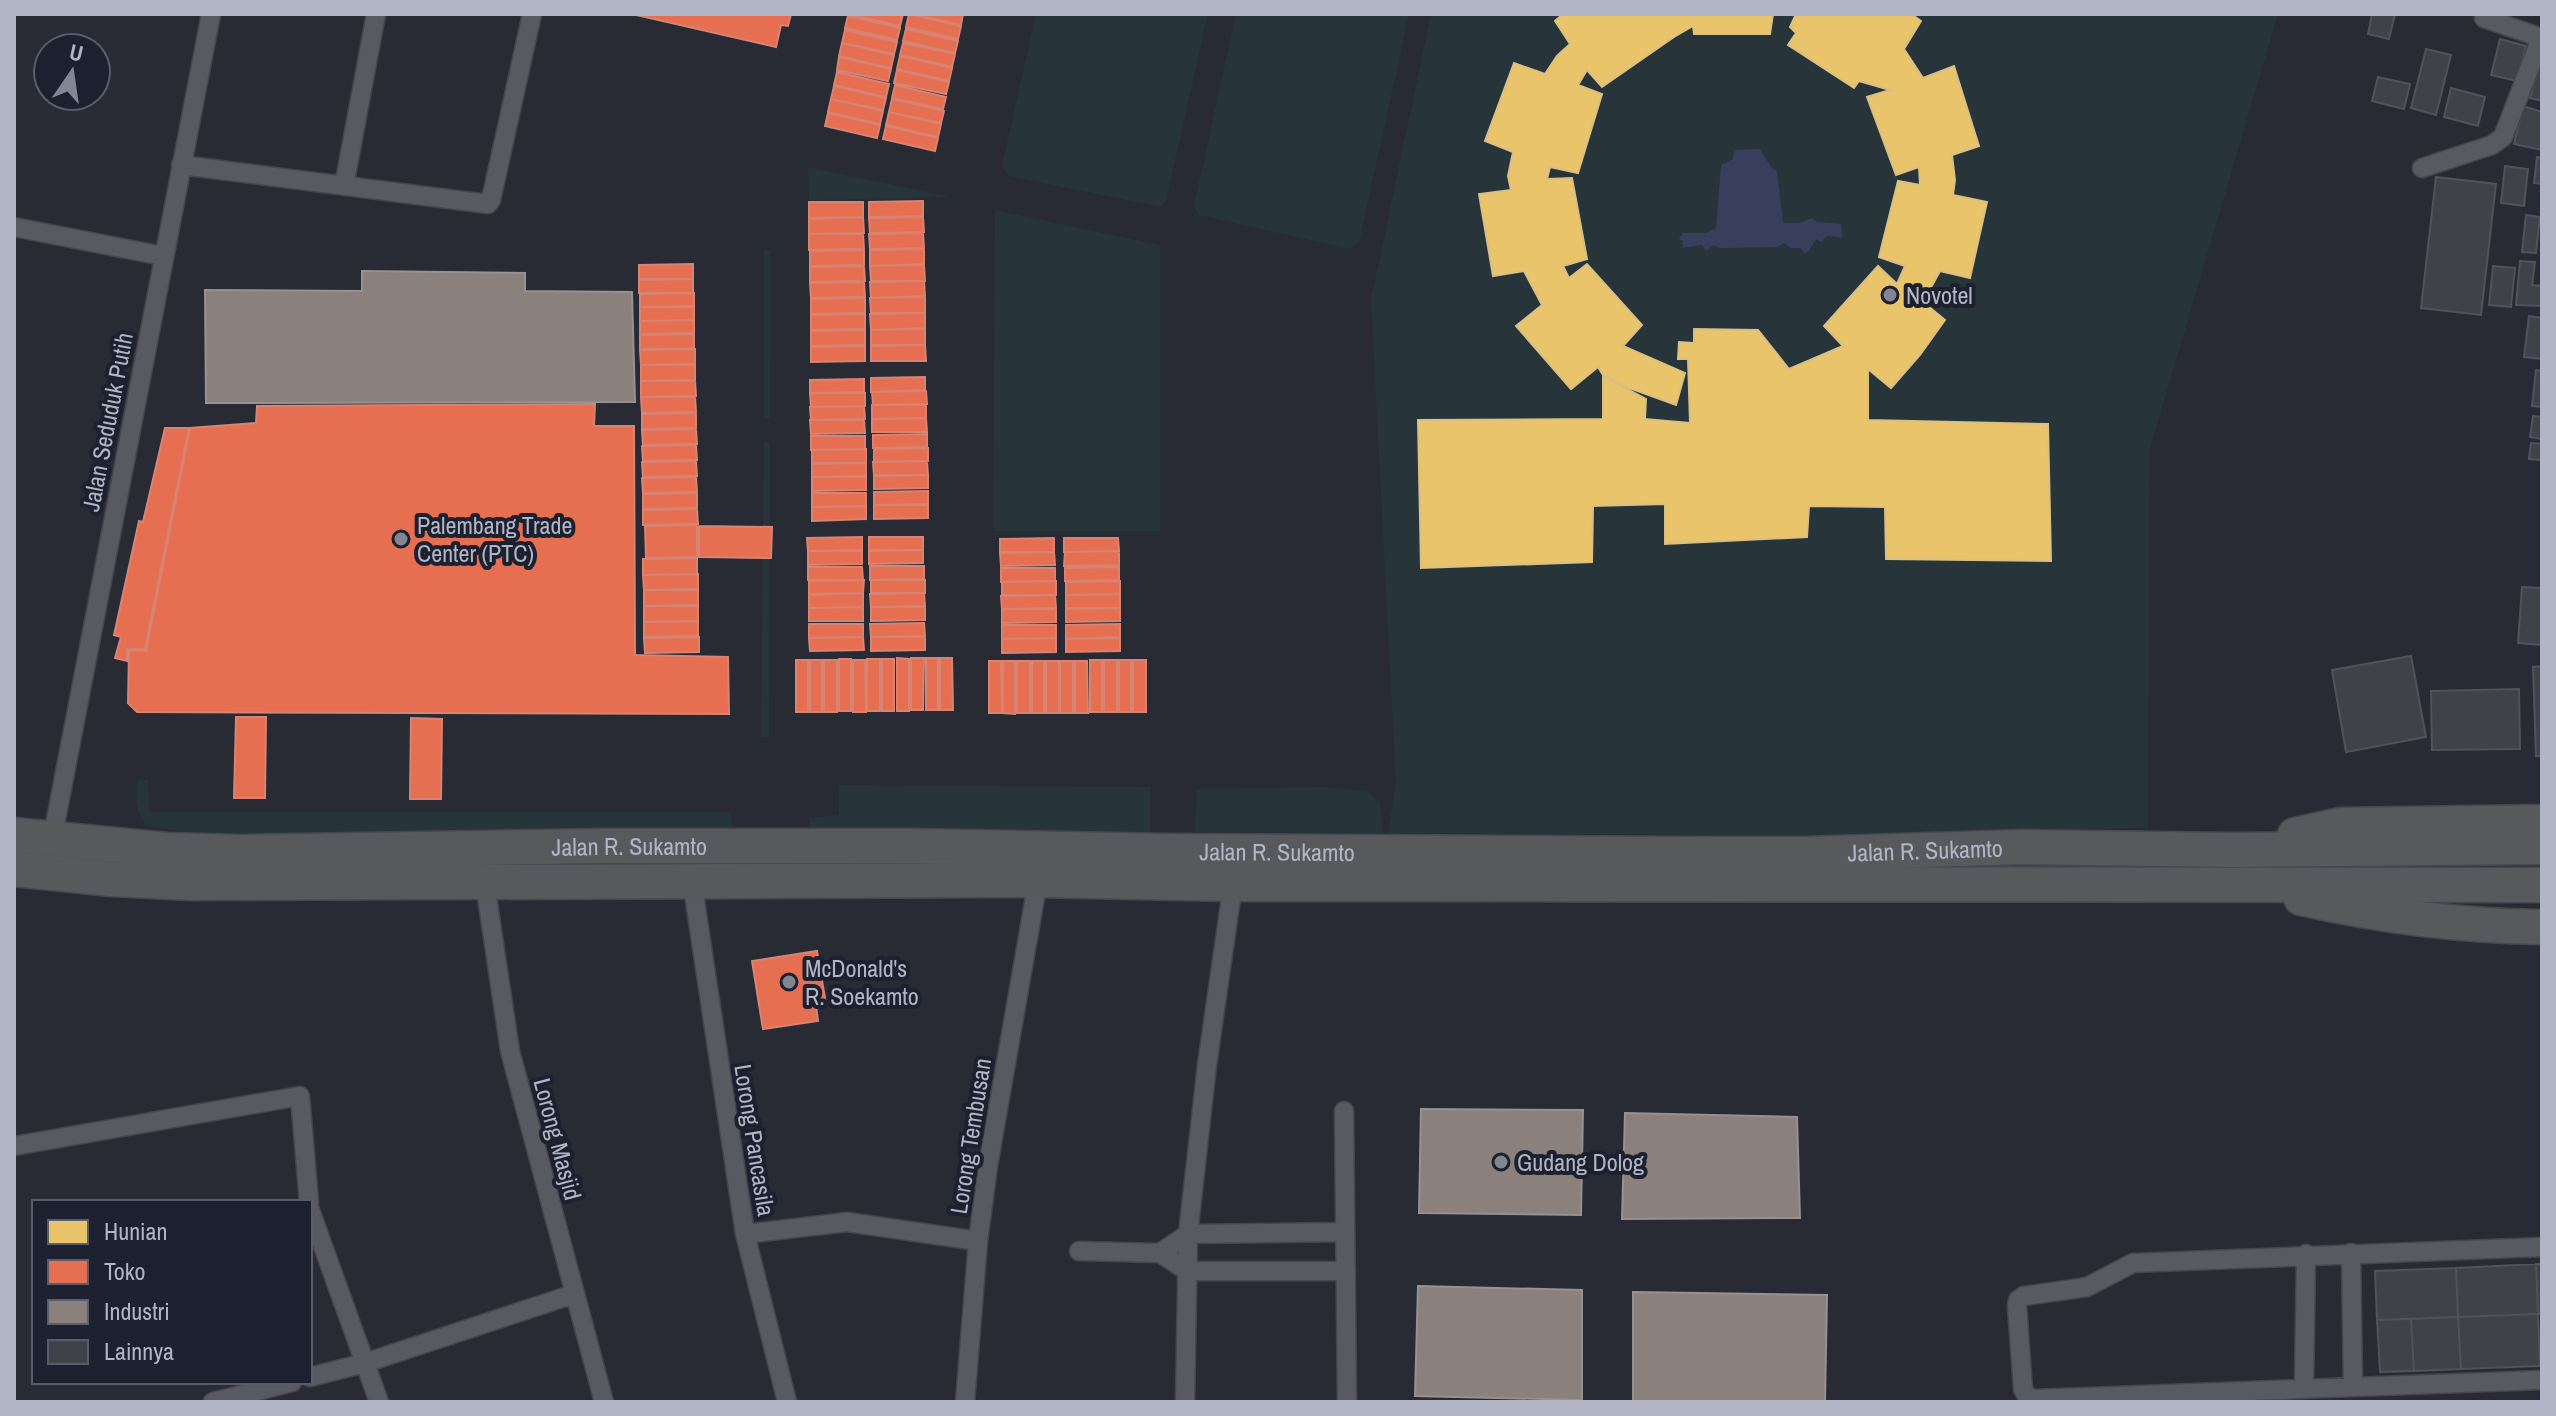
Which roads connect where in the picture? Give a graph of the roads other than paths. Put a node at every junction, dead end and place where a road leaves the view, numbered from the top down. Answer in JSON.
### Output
{"nodes":[{"id":1,"x":376,"y":14,"type":"edge"},
{"id":2,"x":532,"y":14,"type":"edge"},
{"id":3,"x":206,"y":15,"type":"edge"},
{"id":4,"x":2484,"y":18,"type":"dead end"},
{"id":5,"x":2541,"y":38,"type":"edge"},
{"id":6,"x":181,"y":165,"type":"junction"},
{"id":7,"x":2422,"y":168,"type":"dead end"},
{"id":8,"x":344,"y":186,"type":"junction"},
{"id":9,"x":14,"y":227,"type":"edge"},
{"id":10,"x":163,"y":256,"type":"junction"},
{"id":11,"x":2542,"y":822,"type":"edge"},
{"id":12,"x":14,"y":835,"type":"edge"},
{"id":13,"x":52,"y":840,"type":"junction"},
{"id":14,"x":2542,"y":847,"type":"edge"},
{"id":15,"x":2232,"y":850,"type":"junction"},
{"id":16,"x":14,"y":869,"type":"edge"},
{"id":17,"x":1038,"y":880,"type":"junction"},
{"id":18,"x":692,"y":881,"type":"junction"},
{"id":19,"x":485,"y":884,"type":"junction"},
{"id":20,"x":1233,"y":884,"type":"junction"},
{"id":21,"x":2234,"y":884,"type":"junction"},
{"id":22,"x":2542,"y":885,"type":"edge"},
{"id":23,"x":2542,"y":927,"type":"edge"},
{"id":24,"x":1344,"y":1111,"type":"dead end"},
{"id":25,"x":14,"y":1146,"type":"edge"},
{"id":26,"x":309,"y":1200,"type":"edge"},
{"id":27,"x":312,"y":1216,"type":"edge"},
{"id":28,"x":1345,"y":1232,"type":"junction"},
{"id":29,"x":745,"y":1234,"type":"junction"},
{"id":30,"x":1188,"y":1234,"type":"junction"},
{"id":31,"x":978,"y":1241,"type":"junction"},
{"id":32,"x":2542,"y":1247,"type":"edge"},
{"id":33,"x":1079,"y":1251,"type":"dead end"},
{"id":34,"x":1160,"y":1253,"type":"junction"},
{"id":35,"x":2351,"y":1253,"type":"junction"},
{"id":36,"x":2306,"y":1254,"type":"junction"},
{"id":37,"x":1187,"y":1271,"type":"junction"},
{"id":38,"x":1346,"y":1271,"type":"junction"},
{"id":39,"x":574,"y":1294,"type":"junction"},
{"id":40,"x":365,"y":1363,"type":"junction"},
{"id":41,"x":312,"y":1376,"type":"edge"},
{"id":42,"x":2542,"y":1380,"type":"edge"},
{"id":43,"x":284,"y":1384,"type":"edge"},
{"id":44,"x":2353,"y":1386,"type":"junction"},
{"id":45,"x":2304,"y":1387,"type":"junction"},
{"id":46,"x":2391,"y":1393,"type":"edge"},
{"id":47,"x":213,"y":1402,"type":"edge"},
{"id":48,"x":379,"y":1402,"type":"edge"},
{"id":49,"x":604,"y":1402,"type":"edge"},
{"id":50,"x":787,"y":1402,"type":"edge"},
{"id":51,"x":965,"y":1402,"type":"edge"},
{"id":52,"x":1185,"y":1402,"type":"edge"},
{"id":53,"x":1347,"y":1402,"type":"edge"}],
"edges":[{"from":1,"to":8,"type":"street"},
{"from":2,"to":8,"type":"street"},
{"from":3,"to":6,"type":"street","name":"Jalan Seduduk Putih"},
{"from":4,"to":5,"type":"street"},
{"from":5,"to":7,"type":"street"},
{"from":6,"to":8,"type":"street"},
{"from":6,"to":10,"type":"street","name":"Jalan Seduduk Putih"},
{"from":9,"to":10,"type":"street"},
{"from":10,"to":13,"type":"street","name":"Jalan Seduduk Putih"},
{"from":11,"to":15,"type":"highway"},
{"from":12,"to":13,"type":"highway","name":"Jalan R. Sukamto"},
{"from":13,"to":15,"type":"highway","name":"Jalan R. Sukamto"},
{"from":14,"to":15,"type":"highway","name":"Jalan R. Sukamto"},
{"from":16,"to":19,"type":"highway","name":"Jalan R. Sukamto"},
{"from":17,"to":18,"type":"highway","name":"Jalan R. Sukamto"},
{"from":17,"to":20,"type":"highway","name":"Jalan R. Sukamto"},
{"from":17,"to":31,"type":"street","name":"Lorong Tembusan"},
{"from":18,"to":19,"type":"highway","name":"Jalan R. Sukamto"},
{"from":18,"to":29,"type":"street","name":"Lorong Pancasila"},
{"from":19,"to":39,"type":"street","name":"Lorong Masjid"},
{"from":20,"to":21,"type":"highway","name":"Jalan R. Sukamto"},
{"from":20,"to":30,"type":"street"},
{"from":21,"to":22,"type":"highway","name":"Jalan R. Sukamto"},
{"from":21,"to":23,"type":"highway"},
{"from":24,"to":28,"type":"street"},
{"from":25,"to":26,"type":"street"},
{"from":27,"to":40,"type":"street"},
{"from":28,"to":30,"type":"street"},
{"from":28,"to":38,"type":"street"},
{"from":29,"to":31,"type":"street"},
{"from":29,"to":50,"type":"street","name":"Lorong Pancasila"},
{"from":30,"to":34,"type":"street"},
{"from":30,"to":37,"type":"street"},
{"from":31,"to":51,"type":"street","name":"Lorong Tembusan"},
{"from":32,"to":35,"type":"street"},
{"from":33,"to":34,"type":"street"},
{"from":34,"to":37,"type":"street"},
{"from":35,"to":36,"type":"street"},
{"from":35,"to":44,"type":"street"},
{"from":36,"to":45,"type":"street"},
{"from":36,"to":45,"type":"street"},
{"from":37,"to":38,"type":"street"},
{"from":37,"to":52,"type":"street"},
{"from":38,"to":53,"type":"street"},
{"from":39,"to":40,"type":"street"},
{"from":39,"to":49,"type":"street","name":"Lorong Masjid"},
{"from":40,"to":41,"type":"street"},
{"from":40,"to":48,"type":"street"},
{"from":42,"to":46,"type":"street"},
{"from":43,"to":47,"type":"street"},
{"from":44,"to":45,"type":"street"},
{"from":44,"to":46,"type":"street"}]}
